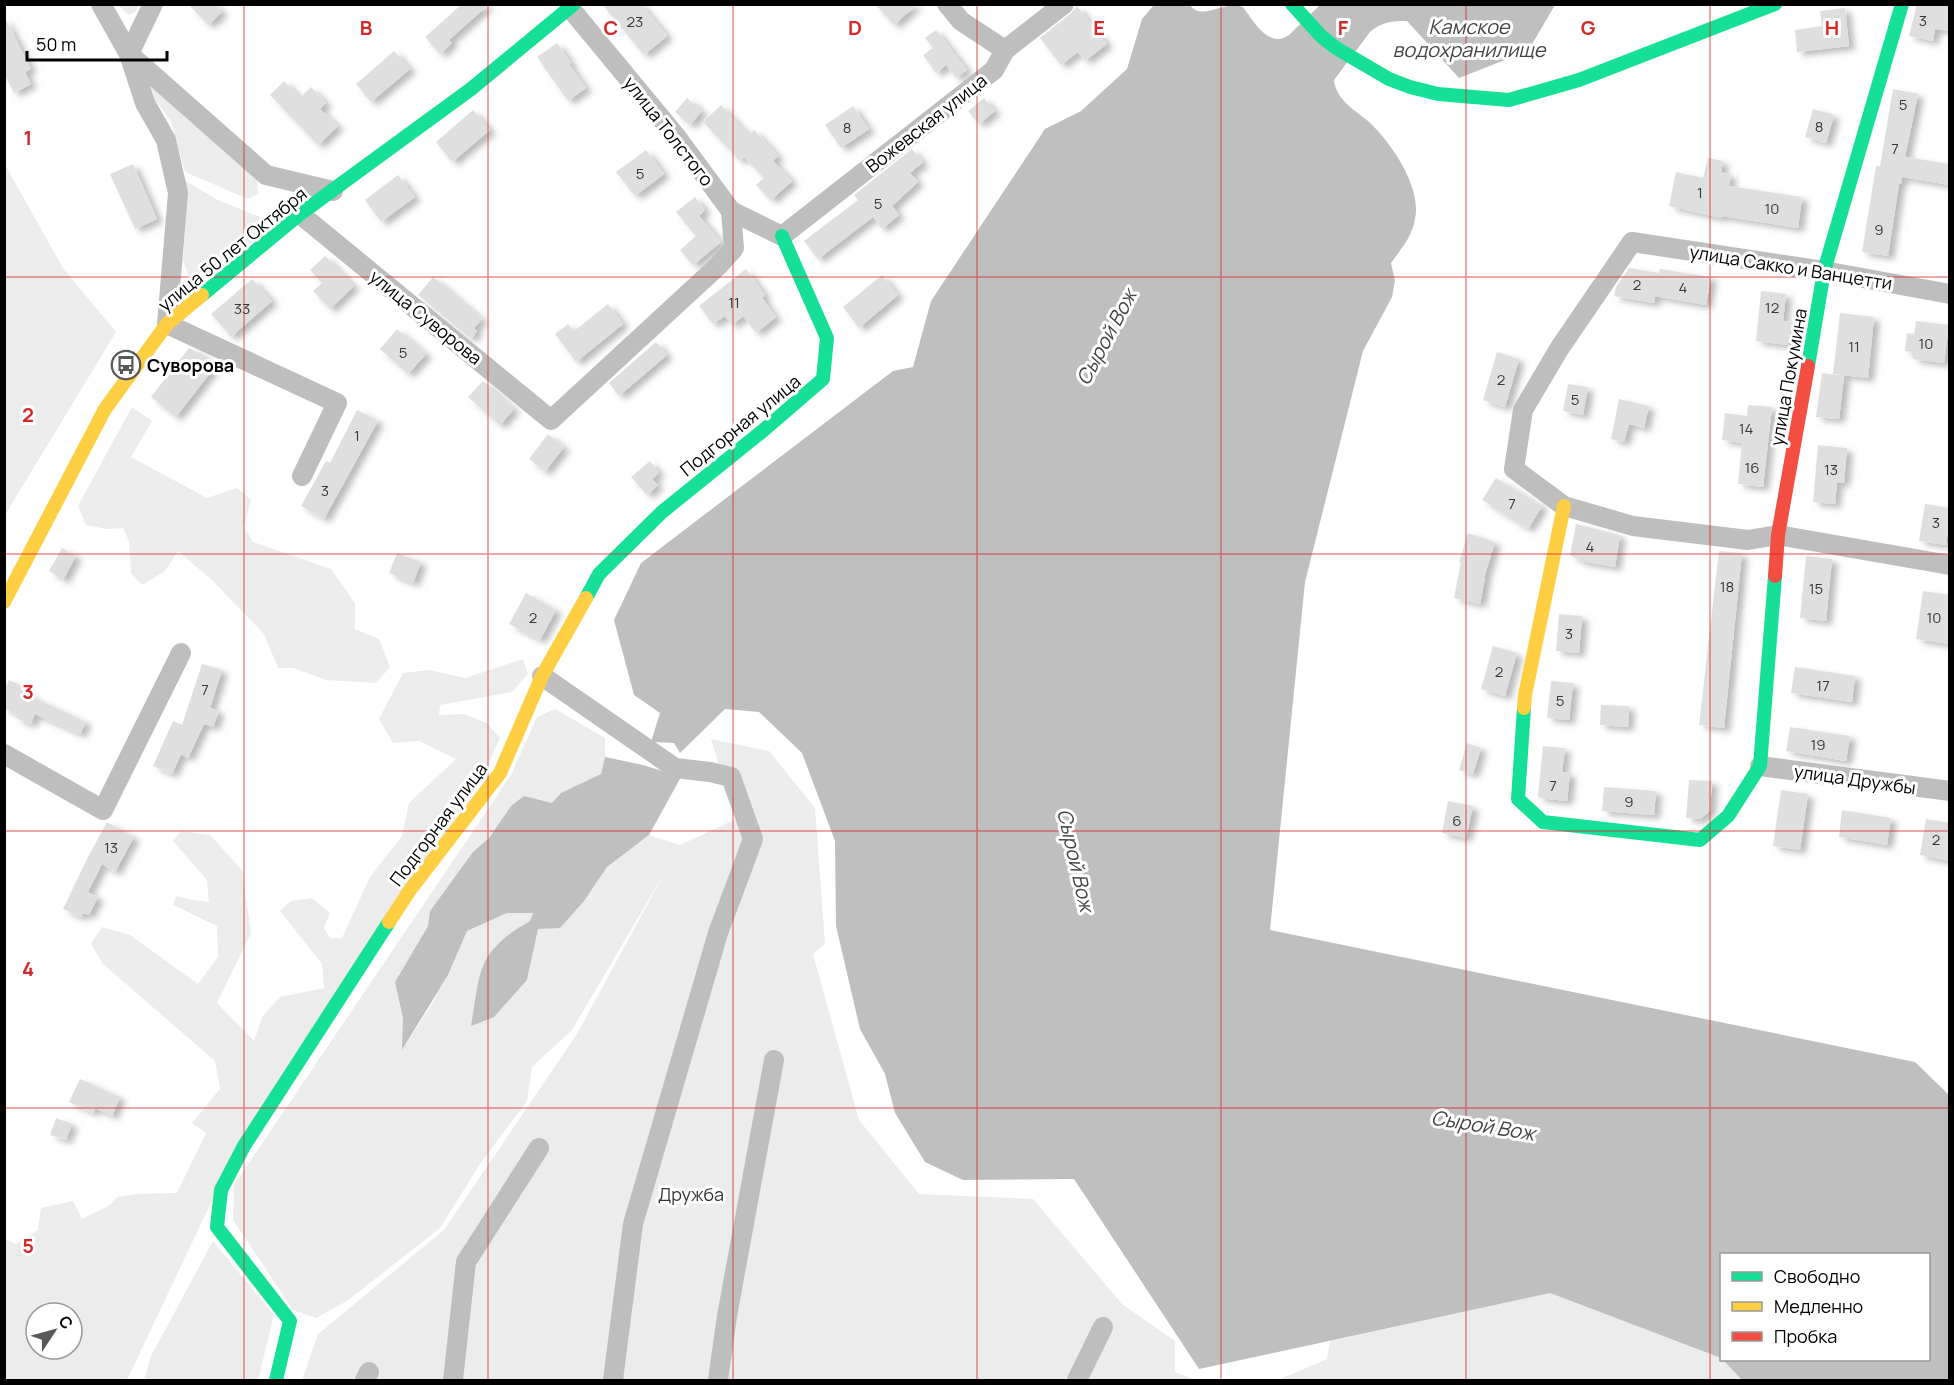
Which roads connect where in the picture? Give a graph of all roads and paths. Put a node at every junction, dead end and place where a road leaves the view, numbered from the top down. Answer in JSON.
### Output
{"nodes":[{"id":1,"x":101,"y":4,"type":"edge"},
{"id":2,"x":153,"y":4,"type":"edge"},
{"id":3,"x":947,"y":4,"type":"edge"},
{"id":4,"x":1064,"y":4,"type":"edge"},
{"id":5,"x":1775,"y":4,"type":"edge"},
{"id":6,"x":1902,"y":4,"type":"edge"},
{"id":7,"x":1293,"y":5,"type":"edge"},
{"id":8,"x":572,"y":6,"type":"edge"},
{"id":9,"x":1005,"y":50,"type":"junction"},
{"id":10,"x":129,"y":54,"type":"junction"},
{"id":11,"x":333,"y":191,"type":"junction"},
{"id":12,"x":731,"y":211,"type":"junction"},
{"id":13,"x":300,"y":214,"type":"junction"},
{"id":14,"x":782,"y":236,"type":"junction"},
{"id":15,"x":1824,"y":271,"type":"junction"},
{"id":16,"x":1950,"y":294,"type":"edge"},
{"id":17,"x":167,"y":324,"type":"junction"},
{"id":18,"x":302,"y":476,"type":"dead end"},
{"id":19,"x":1564,"y":506,"type":"junction"},
{"id":20,"x":1778,"y":535,"type":"junction"},
{"id":21,"x":1950,"y":565,"type":"edge"},
{"id":22,"x":4,"y":602,"type":"edge"},
{"id":23,"x":181,"y":653,"type":"dead end"},
{"id":24,"x":542,"y":676,"type":"junction"},
{"id":25,"x":4,"y":754,"type":"edge"},
{"id":26,"x":1760,"y":766,"type":"junction"},
{"id":27,"x":1950,"y":791,"type":"edge"},
{"id":28,"x":774,"y":1060,"type":"dead end"},
{"id":29,"x":539,"y":1148,"type":"dead end"},
{"id":30,"x":1103,"y":1327,"type":"dead end"},
{"id":31,"x":276,"y":1380,"type":"edge"},
{"id":32,"x":453,"y":1380,"type":"edge"},
{"id":33,"x":613,"y":1380,"type":"edge"},
{"id":34,"x":718,"y":1380,"type":"edge"},
{"id":35,"x":1077,"y":1380,"type":"edge"}],
"edges":[{"from":1,"to":10,"type":"street"},
{"from":2,"to":10,"type":"street"},
{"from":3,"to":9,"type":"street"},
{"from":4,"to":9,"type":"street","name":"Вожевская улица"},
{"from":5,"to":7,"type":"street"},
{"from":6,"to":15,"type":"street","name":"улица Покумина"},
{"from":8,"to":11,"type":"street","name":"улица 50 лет Октября"},
{"from":8,"to":12,"type":"street","name":"улица Толстого"},
{"from":9,"to":14,"type":"street","name":"Вожевская улица"},
{"from":10,"to":11,"type":"street"},
{"from":10,"to":17,"type":"street"},
{"from":11,"to":13,"type":"street","name":"улица 50 лет Октября"},
{"from":12,"to":13,"type":"street","name":"улица Суворова"},
{"from":12,"to":14,"type":"street","name":"улица Толстого"},
{"from":13,"to":17,"type":"street","name":"улица 50 лет Октября"},
{"from":14,"to":24,"type":"street","name":"Подгорная улица"},
{"from":15,"to":16,"type":"street","name":"улица Сакко и Ванцетти"},
{"from":15,"to":19,"type":"street","name":"улица Сакко и Ванцетти"},
{"from":15,"to":20,"type":"street","name":"улица Покумина"},
{"from":17,"to":18,"type":"street"},
{"from":17,"to":22,"type":"street","name":"улица 50 лет Октября"},
{"from":19,"to":20,"type":"street"},
{"from":19,"to":26,"type":"street"},
{"from":20,"to":21,"type":"street"},
{"from":20,"to":26,"type":"street","name":"улица Покумина"},
{"from":23,"to":25,"type":"street"},
{"from":24,"to":31,"type":"street","name":"Подгорная улица"},
{"from":24,"to":33,"type":"street"},
{"from":26,"to":27,"type":"street","name":"улица Дружбы"},
{"from":28,"to":34,"type":"street"},
{"from":29,"to":32,"type":"street"},
{"from":30,"to":35,"type":"street"}]}
